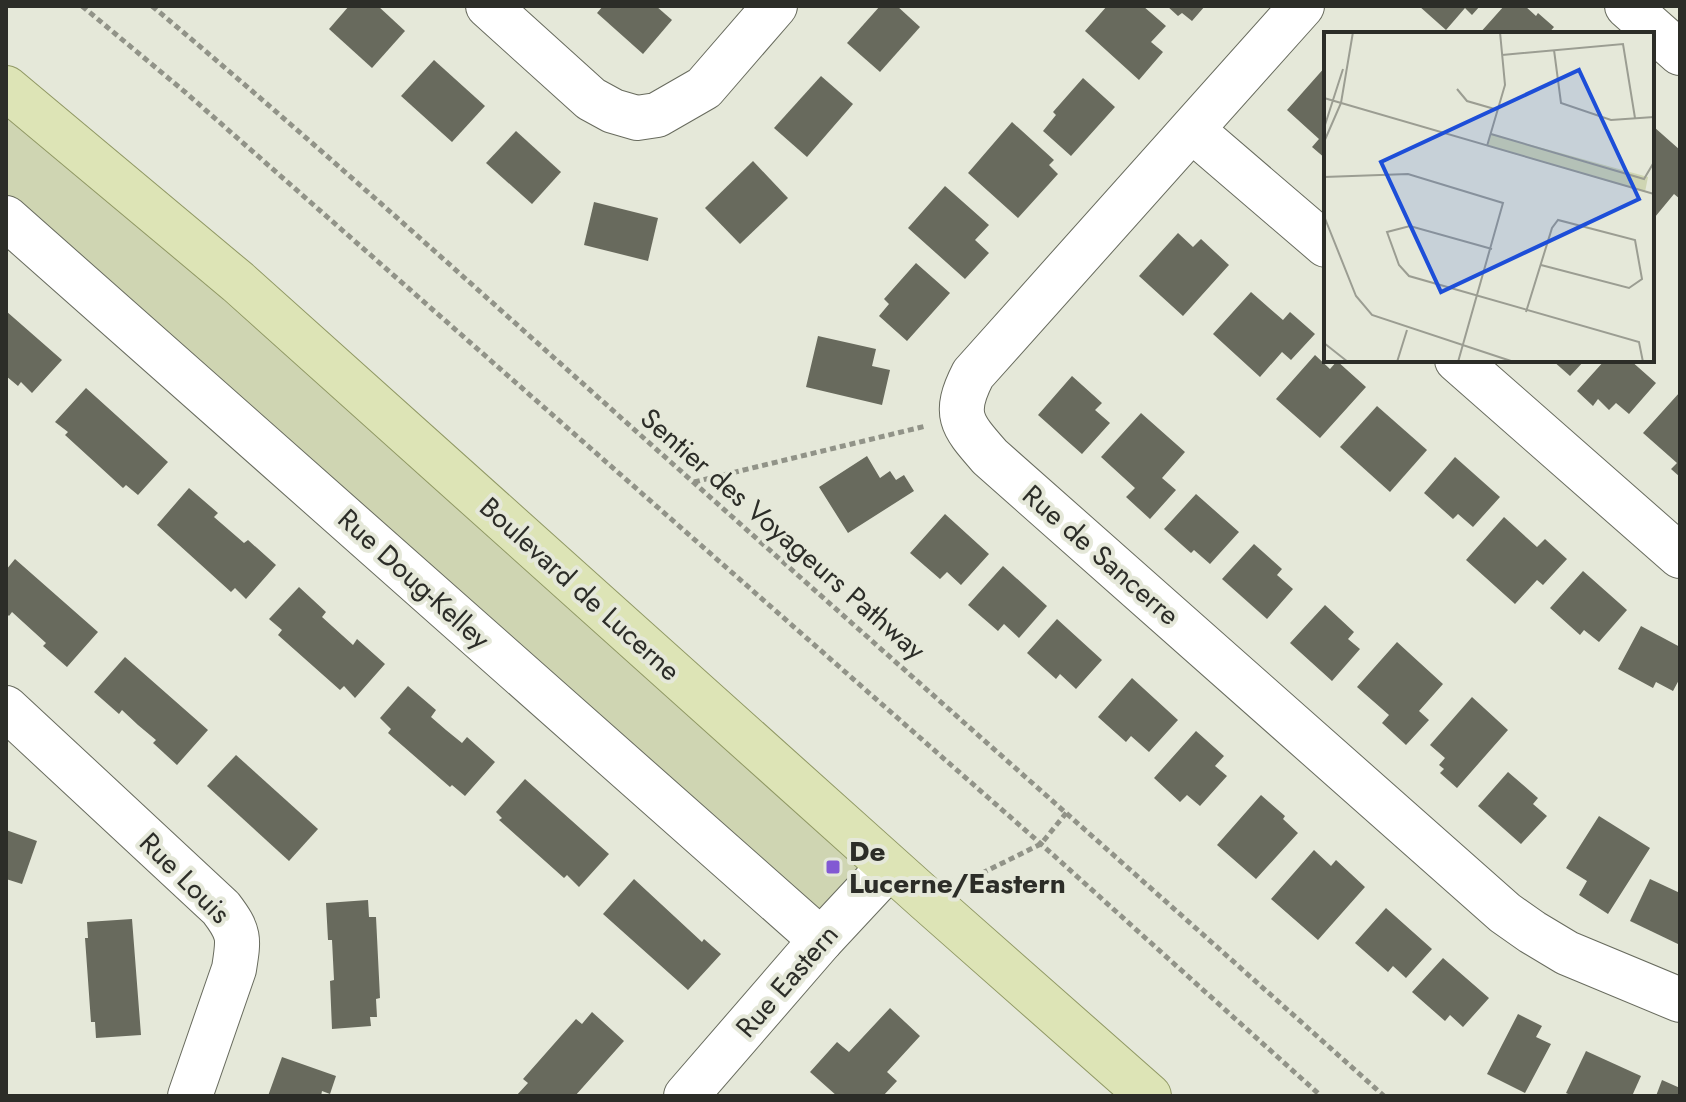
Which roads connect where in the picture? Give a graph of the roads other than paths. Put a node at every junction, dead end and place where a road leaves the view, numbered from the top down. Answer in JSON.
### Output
{"nodes":[{"id":1,"x":488,"y":6,"type":"edge"},
{"id":2,"x":775,"y":6,"type":"edge"},
{"id":3,"x":1302,"y":6,"type":"edge"},
{"id":4,"x":1627,"y":6,"type":"edge"},
{"id":5,"x":1680,"y":53,"type":"edge"},
{"id":6,"x":6,"y":88,"type":"edge"},
{"id":7,"x":1192,"y":130,"type":"junction"},
{"id":8,"x":6,"y":218,"type":"edge"},
{"id":9,"x":1324,"y":243,"type":"edge"},
{"id":10,"x":1459,"y":362,"type":"edge"},
{"id":11,"x":1680,"y":556,"type":"edge"},
{"id":12,"x":6,"y":708,"type":"edge"},
{"id":13,"x":889,"y":867,"type":"junction"},
{"id":14,"x":821,"y":940,"type":"junction"},
{"id":15,"x":1680,"y":1000,"type":"edge"},
{"id":16,"x":699,"y":1091,"type":"edge"},
{"id":17,"x":190,"y":1096,"type":"edge"},
{"id":18,"x":1149,"y":1096,"type":"edge"}],
"edges":[{"from":1,"to":2,"type":"street"},
{"from":3,"to":7,"type":"street"},
{"from":4,"to":5,"type":"street"},
{"from":6,"to":13,"type":"main road","name":"Boulevard de Lucerne"},
{"from":7,"to":9,"type":"street"},
{"from":7,"to":15,"type":"street","name":"Rue de Sancerre"},
{"from":8,"to":14,"type":"street","name":"Rue Doug-Kelley"},
{"from":10,"to":11,"type":"street"},
{"from":12,"to":17,"type":"street","name":"Rue Louis"},
{"from":13,"to":14,"type":"street","name":"Rue Eastern"},
{"from":13,"to":18,"type":"main road","name":"Boulevard de Lucerne"},
{"from":14,"to":16,"type":"street","name":"Rue Eastern"}]}
